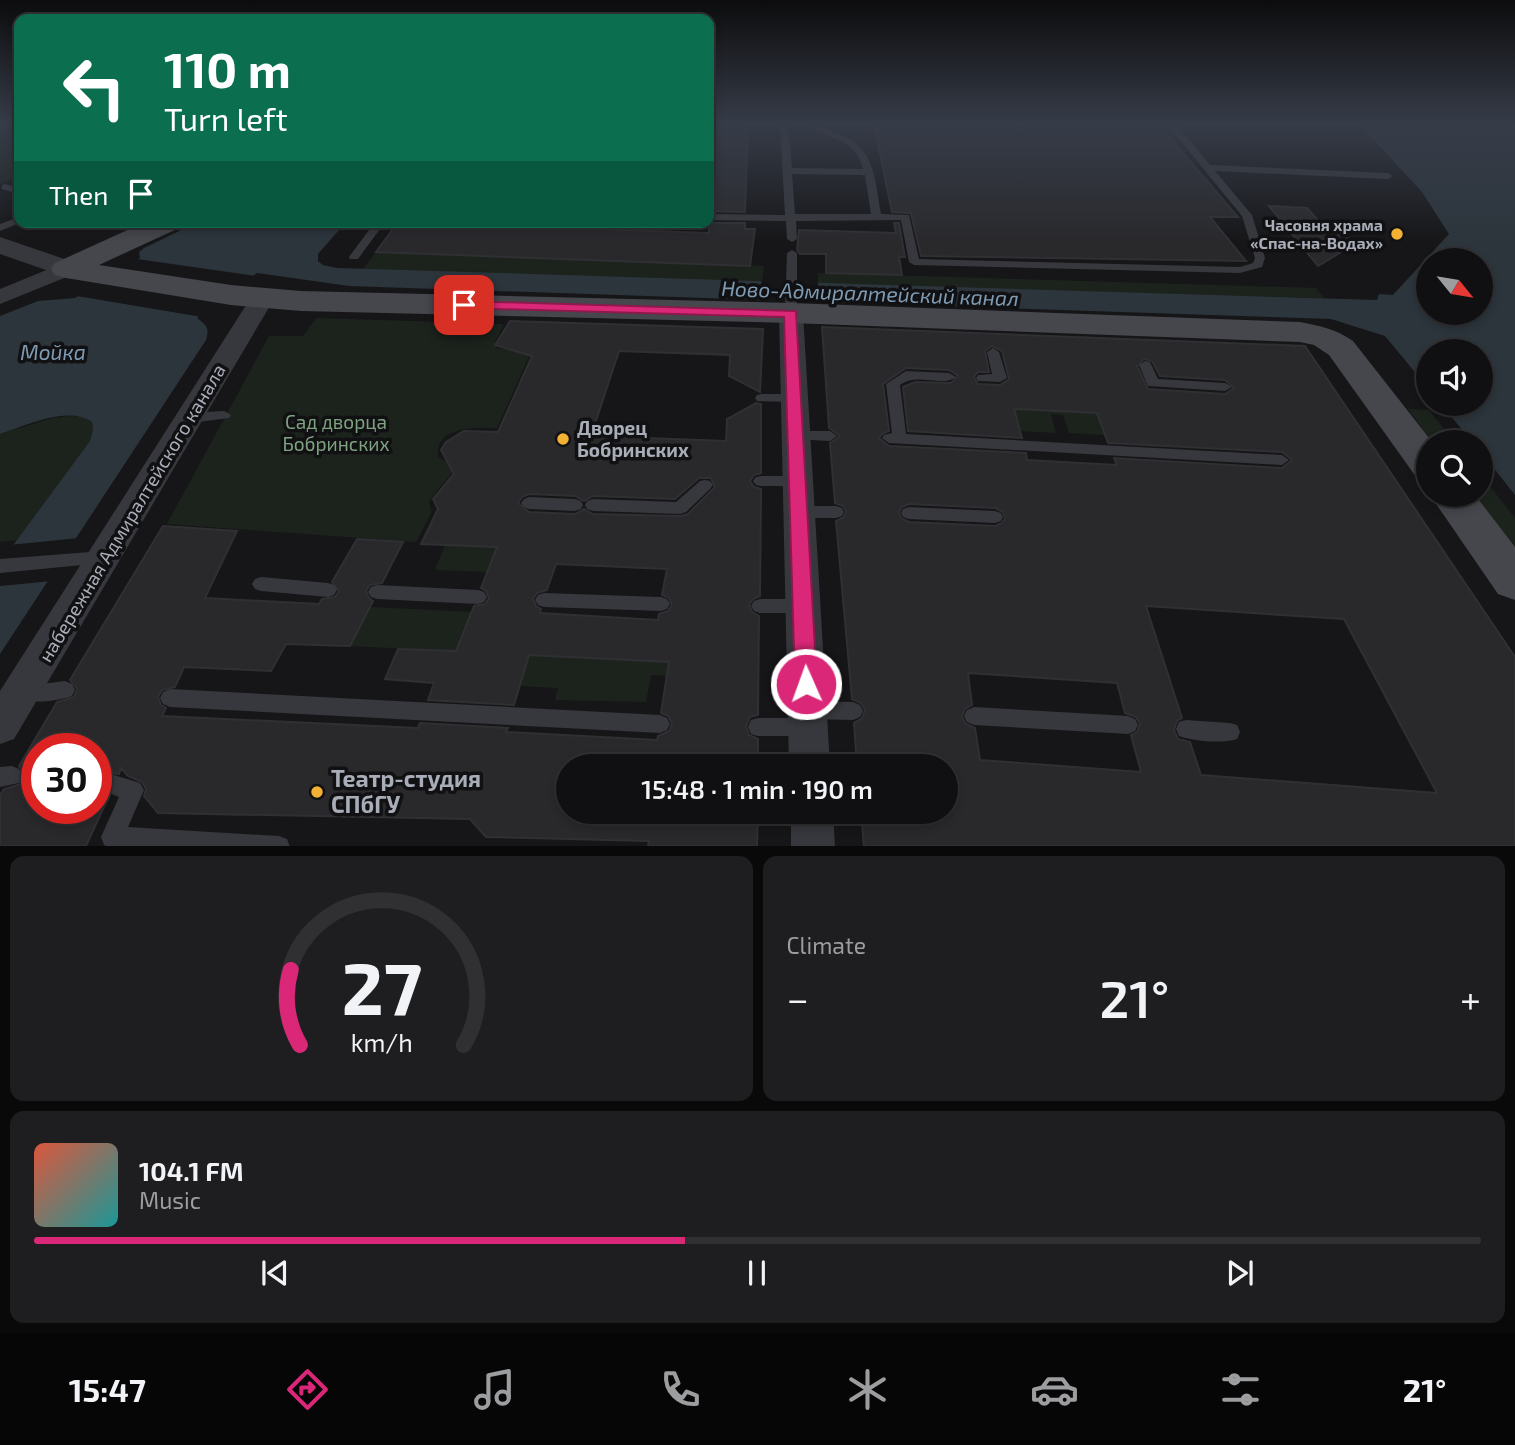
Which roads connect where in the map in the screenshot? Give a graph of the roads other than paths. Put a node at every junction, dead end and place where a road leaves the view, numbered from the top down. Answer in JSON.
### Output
{"nodes":[{"id":1,"x":787,"y":163,"type":"edge"},
{"id":2,"x":866,"y":163,"type":"edge"},
{"id":3,"x":1205,"y":163,"type":"edge"},
{"id":4,"x":1209,"y":168,"type":"junction"},
{"id":5,"x":787,"y":171,"type":"junction"},
{"id":6,"x":868,"y":172,"type":"junction"},
{"id":7,"x":1388,"y":176,"type":"dead end"},
{"id":8,"x":5,"y":187,"type":"dead end"},
{"id":9,"x":14,"y":190,"type":"edge"},
{"id":10,"x":876,"y":216,"type":"junction"},
{"id":11,"x":714,"y":217,"type":"edge"},
{"id":12,"x":791,"y":219,"type":"junction"},
{"id":13,"x":156,"y":228,"type":"edge"},
{"id":14,"x":376,"y":228,"type":"edge"},
{"id":15,"x":792,"y":239,"type":"dead end"},
{"id":16,"x":0,"y":245,"type":"edge"},
{"id":17,"x":792,"y":253,"type":"dead end"},
{"id":18,"x":354,"y":257,"type":"dead end"},
{"id":19,"x":66,"y":269,"type":"junction"},
{"id":20,"x":0,"y":297,"type":"edge"},
{"id":21,"x":246,"y":297,"type":"junction"},
{"id":22,"x":791,"y":308,"type":"junction"},
{"id":23,"x":993,"y":352,"type":"dead end"},
{"id":24,"x":1145,"y":365,"type":"dead end"},
{"id":25,"x":949,"y":377,"type":"dead end"},
{"id":26,"x":983,"y":378,"type":"dead end"},
{"id":27,"x":1225,"y":387,"type":"dead end"},
{"id":28,"x":762,"y":398,"type":"dead end"},
{"id":29,"x":794,"y":398,"type":"junction"},
{"id":30,"x":224,"y":415,"type":"dead end"},
{"id":31,"x":190,"y":418,"type":"junction"},
{"id":32,"x":796,"y":436,"type":"junction"},
{"id":33,"x":830,"y":436,"type":"dead end"},
{"id":34,"x":1416,"y":448,"type":"edge"},
{"id":35,"x":1282,"y":460,"type":"dead end"},
{"id":36,"x":761,"y":481,"type":"dead end"},
{"id":37,"x":705,"y":485,"type":"dead end"},
{"id":38,"x":798,"y":497,"type":"junction"},
{"id":39,"x":529,"y":503,"type":"dead end"},
{"id":40,"x":575,"y":505,"type":"dead end"},
{"id":41,"x":593,"y":505,"type":"dead end"},
{"id":42,"x":1460,"y":507,"type":"edge"},
{"id":43,"x":836,"y":512,"type":"dead end"},
{"id":44,"x":909,"y":513,"type":"dead end"},
{"id":45,"x":995,"y":517,"type":"dead end"},
{"id":46,"x":106,"y":556,"type":"junction"},
{"id":47,"x":0,"y":566,"type":"edge"},
{"id":48,"x":1515,"y":580,"type":"edge"},
{"id":49,"x":261,"y":584,"type":"dead end"},
{"id":50,"x":328,"y":590,"type":"dead end"},
{"id":51,"x":377,"y":592,"type":"dead end"},
{"id":52,"x":478,"y":597,"type":"dead end"},
{"id":53,"x":544,"y":600,"type":"dead end"},
{"id":54,"x":661,"y":604,"type":"dead end"},
{"id":55,"x":760,"y":606,"type":"dead end"},
{"id":56,"x":803,"y":606,"type":"junction"},
{"id":57,"x":65,"y":690,"type":"dead end"},
{"id":58,"x":21,"y":693,"type":"junction"},
{"id":59,"x":170,"y":698,"type":"dead end"},
{"id":60,"x":853,"y":711,"type":"dead end"},
{"id":61,"x":974,"y":716,"type":"dead end"},
{"id":62,"x":807,"y":718,"type":"junction"},
{"id":63,"x":660,"y":724,"type":"dead end"},
{"id":64,"x":1128,"y":725,"type":"dead end"},
{"id":65,"x":0,"y":726,"type":"edge"},
{"id":66,"x":758,"y":727,"type":"dead end"},
{"id":67,"x":1186,"y":729,"type":"dead end"},
{"id":68,"x":1230,"y":732,"type":"dead end"},
{"id":69,"x":809,"y":754,"type":"edge"},
{"id":70,"x":114,"y":785,"type":"dead end"},
{"id":71,"x":812,"y":824,"type":"edge"},
{"id":72,"x":279,"y":846,"type":"edge"},
{"id":73,"x":813,"y":846,"type":"edge"}],
"edges":[{"from":1,"to":5,"type":"lane"},
{"from":2,"to":6,"type":"lane"},
{"from":3,"to":4,"type":"lane"},
{"from":4,"to":7,"type":"lane"},
{"from":4,"to":10,"type":"lane"},
{"from":5,"to":6,"type":"lane"},
{"from":5,"to":12,"type":"lane"},
{"from":6,"to":10,"type":"lane"},
{"from":8,"to":9,"type":"lane"},
{"from":10,"to":12,"type":"lane"},
{"from":11,"to":12,"type":"lane"},
{"from":12,"to":15,"type":"lane"},
{"from":13,"to":19,"type":"main road"},
{"from":14,"to":18,"type":"lane"},
{"from":16,"to":19,"type":"street"},
{"from":17,"to":22,"type":"lane"},
{"from":19,"to":20,"type":"street"},
{"from":19,"to":21,"type":"main road"},
{"from":21,"to":22,"type":"main road"},
{"from":21,"to":31,"type":"street","name":"набережная Адмиралтейского канала"},
{"from":22,"to":29,"type":"street"},
{"from":22,"to":34,"type":"main road"},
{"from":23,"to":26,"type":"lane"},
{"from":24,"to":27,"type":"lane"},
{"from":25,"to":35,"type":"lane"},
{"from":28,"to":29,"type":"lane"},
{"from":29,"to":32,"type":"street"},
{"from":30,"to":31,"type":"lane"},
{"from":31,"to":46,"type":"street","name":"набережная Адмиралтейского канала"},
{"from":32,"to":33,"type":"lane"},
{"from":32,"to":38,"type":"street"},
{"from":36,"to":38,"type":"lane"},
{"from":37,"to":41,"type":"lane"},
{"from":38,"to":43,"type":"lane"},
{"from":38,"to":56,"type":"street"},
{"from":39,"to":40,"type":"lane"},
{"from":42,"to":48,"type":"main road"},
{"from":44,"to":45,"type":"lane"},
{"from":46,"to":47,"type":"lane"},
{"from":46,"to":58,"type":"street","name":"набережная Адмиралтейского канала"},
{"from":49,"to":50,"type":"lane"},
{"from":51,"to":52,"type":"lane"},
{"from":53,"to":54,"type":"lane"},
{"from":55,"to":56,"type":"lane"},
{"from":56,"to":62,"type":"street"},
{"from":57,"to":58,"type":"lane"},
{"from":58,"to":65,"type":"street","name":"набережная Адмиралтейского канала"},
{"from":59,"to":63,"type":"lane"},
{"from":60,"to":62,"type":"lane"},
{"from":61,"to":64,"type":"lane"},
{"from":62,"to":66,"type":"lane"},
{"from":62,"to":69,"type":"street"},
{"from":67,"to":68,"type":"lane"},
{"from":70,"to":72,"type":"lane"},
{"from":71,"to":73,"type":"street"}]}
